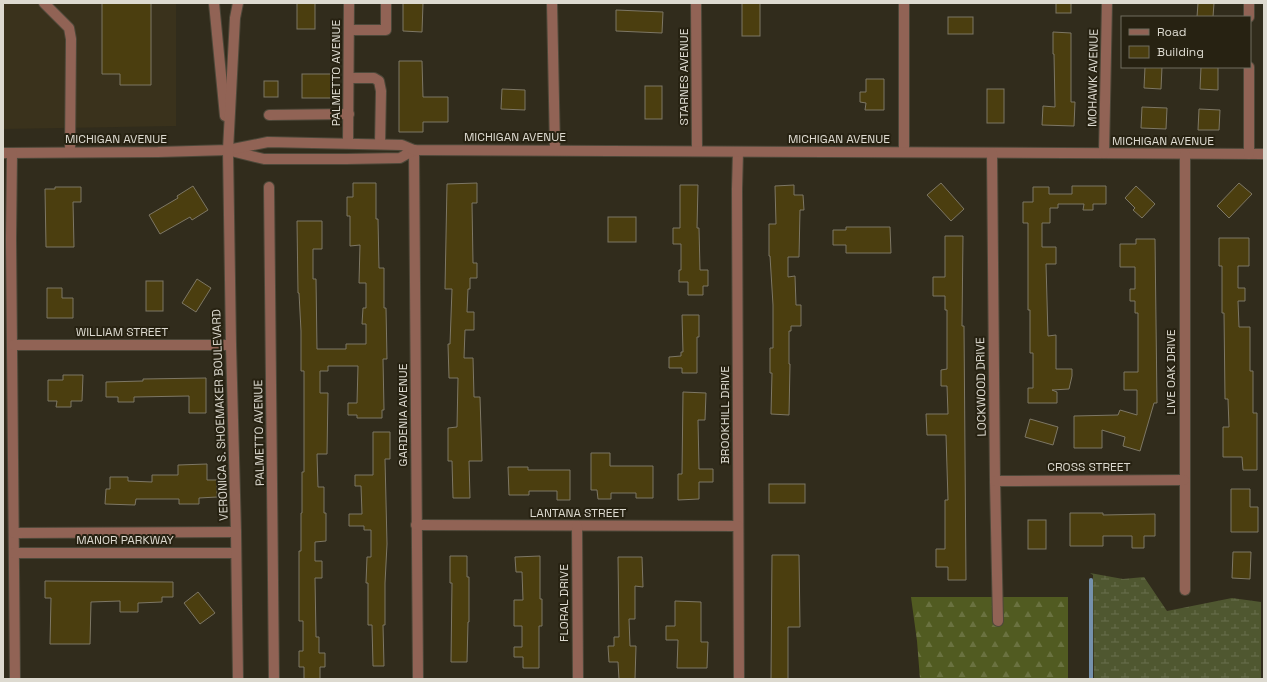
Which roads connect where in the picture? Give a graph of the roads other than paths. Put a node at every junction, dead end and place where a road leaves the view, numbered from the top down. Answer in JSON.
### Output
{"nodes":[{"id":1,"x":44,"y":3,"type":"edge"},
{"id":2,"x":214,"y":3,"type":"edge"},
{"id":3,"x":238,"y":3,"type":"edge"},
{"id":4,"x":349,"y":3,"type":"edge"},
{"id":5,"x":386,"y":3,"type":"edge"},
{"id":6,"x":552,"y":3,"type":"edge"},
{"id":7,"x":696,"y":3,"type":"edge"},
{"id":8,"x":904,"y":3,"type":"edge"},
{"id":9,"x":1107,"y":3,"type":"edge"},
{"id":10,"x":1249,"y":3,"type":"edge"},
{"id":11,"x":1249,"y":16,"type":"edge"},
{"id":12,"x":349,"y":30,"type":"junction"},
{"id":13,"x":1249,"y":68,"type":"edge"},
{"id":14,"x":349,"y":78,"type":"junction"},
{"id":15,"x":269,"y":114,"type":"dead end"},
{"id":16,"x":349,"y":114,"type":"junction"},
{"id":17,"x":348,"y":143,"type":"junction"},
{"id":18,"x":380,"y":144,"type":"junction"},
{"id":19,"x":228,"y":150,"type":"junction"},
{"id":20,"x":414,"y":150,"type":"junction"},
{"id":21,"x":555,"y":150,"type":"junction"},
{"id":22,"x":697,"y":151,"type":"junction"},
{"id":23,"x":70,"y":152,"type":"junction"},
{"id":24,"x":738,"y":152,"type":"junction"},
{"id":25,"x":904,"y":152,"type":"junction"},
{"id":26,"x":7,"y":153,"type":"edge"},
{"id":27,"x":992,"y":153,"type":"junction"},
{"id":28,"x":1104,"y":153,"type":"junction"},
{"id":29,"x":1185,"y":154,"type":"junction"},
{"id":30,"x":1249,"y":154,"type":"junction"},
{"id":31,"x":1264,"y":154,"type":"edge"},
{"id":32,"x":270,"y":186,"type":"dead end"},
{"id":33,"x":13,"y":345,"type":"junction"},
{"id":34,"x":231,"y":345,"type":"junction"},
{"id":35,"x":1184,"y":480,"type":"junction"},
{"id":36,"x":995,"y":481,"type":"junction"},
{"id":37,"x":416,"y":525,"type":"junction"},
{"id":38,"x":577,"y":526,"type":"junction"},
{"id":39,"x":738,"y":526,"type":"junction"},
{"id":40,"x":236,"y":532,"type":"junction"},
{"id":41,"x":14,"y":533,"type":"junction"},
{"id":42,"x":14,"y":553,"type":"junction"},
{"id":43,"x":236,"y":553,"type":"junction"},
{"id":44,"x":1185,"y":590,"type":"dead end"},
{"id":45,"x":998,"y":621,"type":"dead end"},
{"id":46,"x":15,"y":679,"type":"edge"},
{"id":47,"x":238,"y":679,"type":"edge"},
{"id":48,"x":274,"y":679,"type":"edge"},
{"id":49,"x":418,"y":679,"type":"edge"},
{"id":50,"x":578,"y":679,"type":"edge"},
{"id":51,"x":739,"y":679,"type":"edge"}],
"edges":[{"from":1,"to":23,"type":"street"},
{"from":2,"to":19,"type":"street","name":"VERONICA S. SHOEMAKER BOULEVARD"},
{"from":3,"to":19,"type":"street","name":"VERONICA S. SHOEMAKER BOULEVARD"},
{"from":4,"to":12,"type":"street","name":"PALMETTO AVENUE"},
{"from":5,"to":12,"type":"street"},
{"from":6,"to":21,"type":"street"},
{"from":7,"to":22,"type":"street","name":"STARNES AVENUE"},
{"from":8,"to":25,"type":"street"},
{"from":9,"to":28,"type":"street","name":"MOHAWK AVENUE"},
{"from":10,"to":11,"type":"street"},
{"from":12,"to":14,"type":"street","name":"PALMETTO AVENUE"},
{"from":13,"to":30,"type":"street"},
{"from":14,"to":16,"type":"street","name":"PALMETTO AVENUE"},
{"from":14,"to":18,"type":"street"},
{"from":15,"to":16,"type":"street"},
{"from":16,"to":17,"type":"street","name":"PALMETTO AVENUE"},
{"from":17,"to":18,"type":"street","name":"MICHIGAN AVENUE"},
{"from":17,"to":19,"type":"street","name":"MICHIGAN AVENUE"},
{"from":18,"to":20,"type":"street","name":"MICHIGAN AVENUE"},
{"from":19,"to":20,"type":"street","name":"MICHIGAN AVENUE"},
{"from":19,"to":23,"type":"street","name":"MICHIGAN AVENUE"},
{"from":19,"to":34,"type":"street","name":"VERONICA S. SHOEMAKER BOULEVARD"},
{"from":20,"to":21,"type":"street","name":"MICHIGAN AVENUE"},
{"from":20,"to":37,"type":"street","name":"GARDENIA AVENUE"},
{"from":21,"to":22,"type":"street","name":"MICHIGAN AVENUE"},
{"from":22,"to":24,"type":"street","name":"MICHIGAN AVENUE"},
{"from":23,"to":26,"type":"street","name":"MICHIGAN AVENUE"},
{"from":24,"to":25,"type":"street","name":"MICHIGAN AVENUE"},
{"from":24,"to":39,"type":"street","name":"BROOKHILL DRIVE"},
{"from":25,"to":27,"type":"street","name":"MICHIGAN AVENUE"},
{"from":26,"to":33,"type":"street"},
{"from":27,"to":28,"type":"street","name":"MICHIGAN AVENUE"},
{"from":27,"to":36,"type":"street","name":"LOCKWOOD DRIVE"},
{"from":28,"to":29,"type":"street","name":"MICHIGAN AVENUE"},
{"from":29,"to":30,"type":"street","name":"MICHIGAN AVENUE"},
{"from":29,"to":35,"type":"street","name":"LIVE OAK DRIVE"},
{"from":30,"to":31,"type":"street","name":"MICHIGAN AVENUE"},
{"from":32,"to":48,"type":"street","name":"PALMETTO AVENUE"},
{"from":33,"to":34,"type":"street","name":"WILLIAM STREET"},
{"from":33,"to":41,"type":"street"},
{"from":34,"to":40,"type":"street","name":"VERONICA S. SHOEMAKER BOULEVARD"},
{"from":35,"to":36,"type":"street","name":"CROSS STREET"},
{"from":35,"to":44,"type":"street","name":"LIVE OAK DRIVE"},
{"from":36,"to":45,"type":"street","name":"LOCKWOOD DRIVE"},
{"from":37,"to":38,"type":"street","name":"LANTANA STREET"},
{"from":37,"to":49,"type":"street","name":"GARDENIA AVENUE"},
{"from":38,"to":39,"type":"street","name":"LANTANA STREET"},
{"from":38,"to":50,"type":"street","name":"FLORAL DRIVE"},
{"from":39,"to":51,"type":"street","name":"BROOKHILL DRIVE"},
{"from":40,"to":41,"type":"street","name":"MANOR PARKWAY"},
{"from":40,"to":43,"type":"street","name":"VERONICA S. SHOEMAKER BOULEVARD"},
{"from":41,"to":42,"type":"street"},
{"from":42,"to":43,"type":"street","name":"MANOR PARKWAY"},
{"from":42,"to":46,"type":"street"},
{"from":43,"to":47,"type":"street","name":"VERONICA S. SHOEMAKER BOULEVARD"}]}
